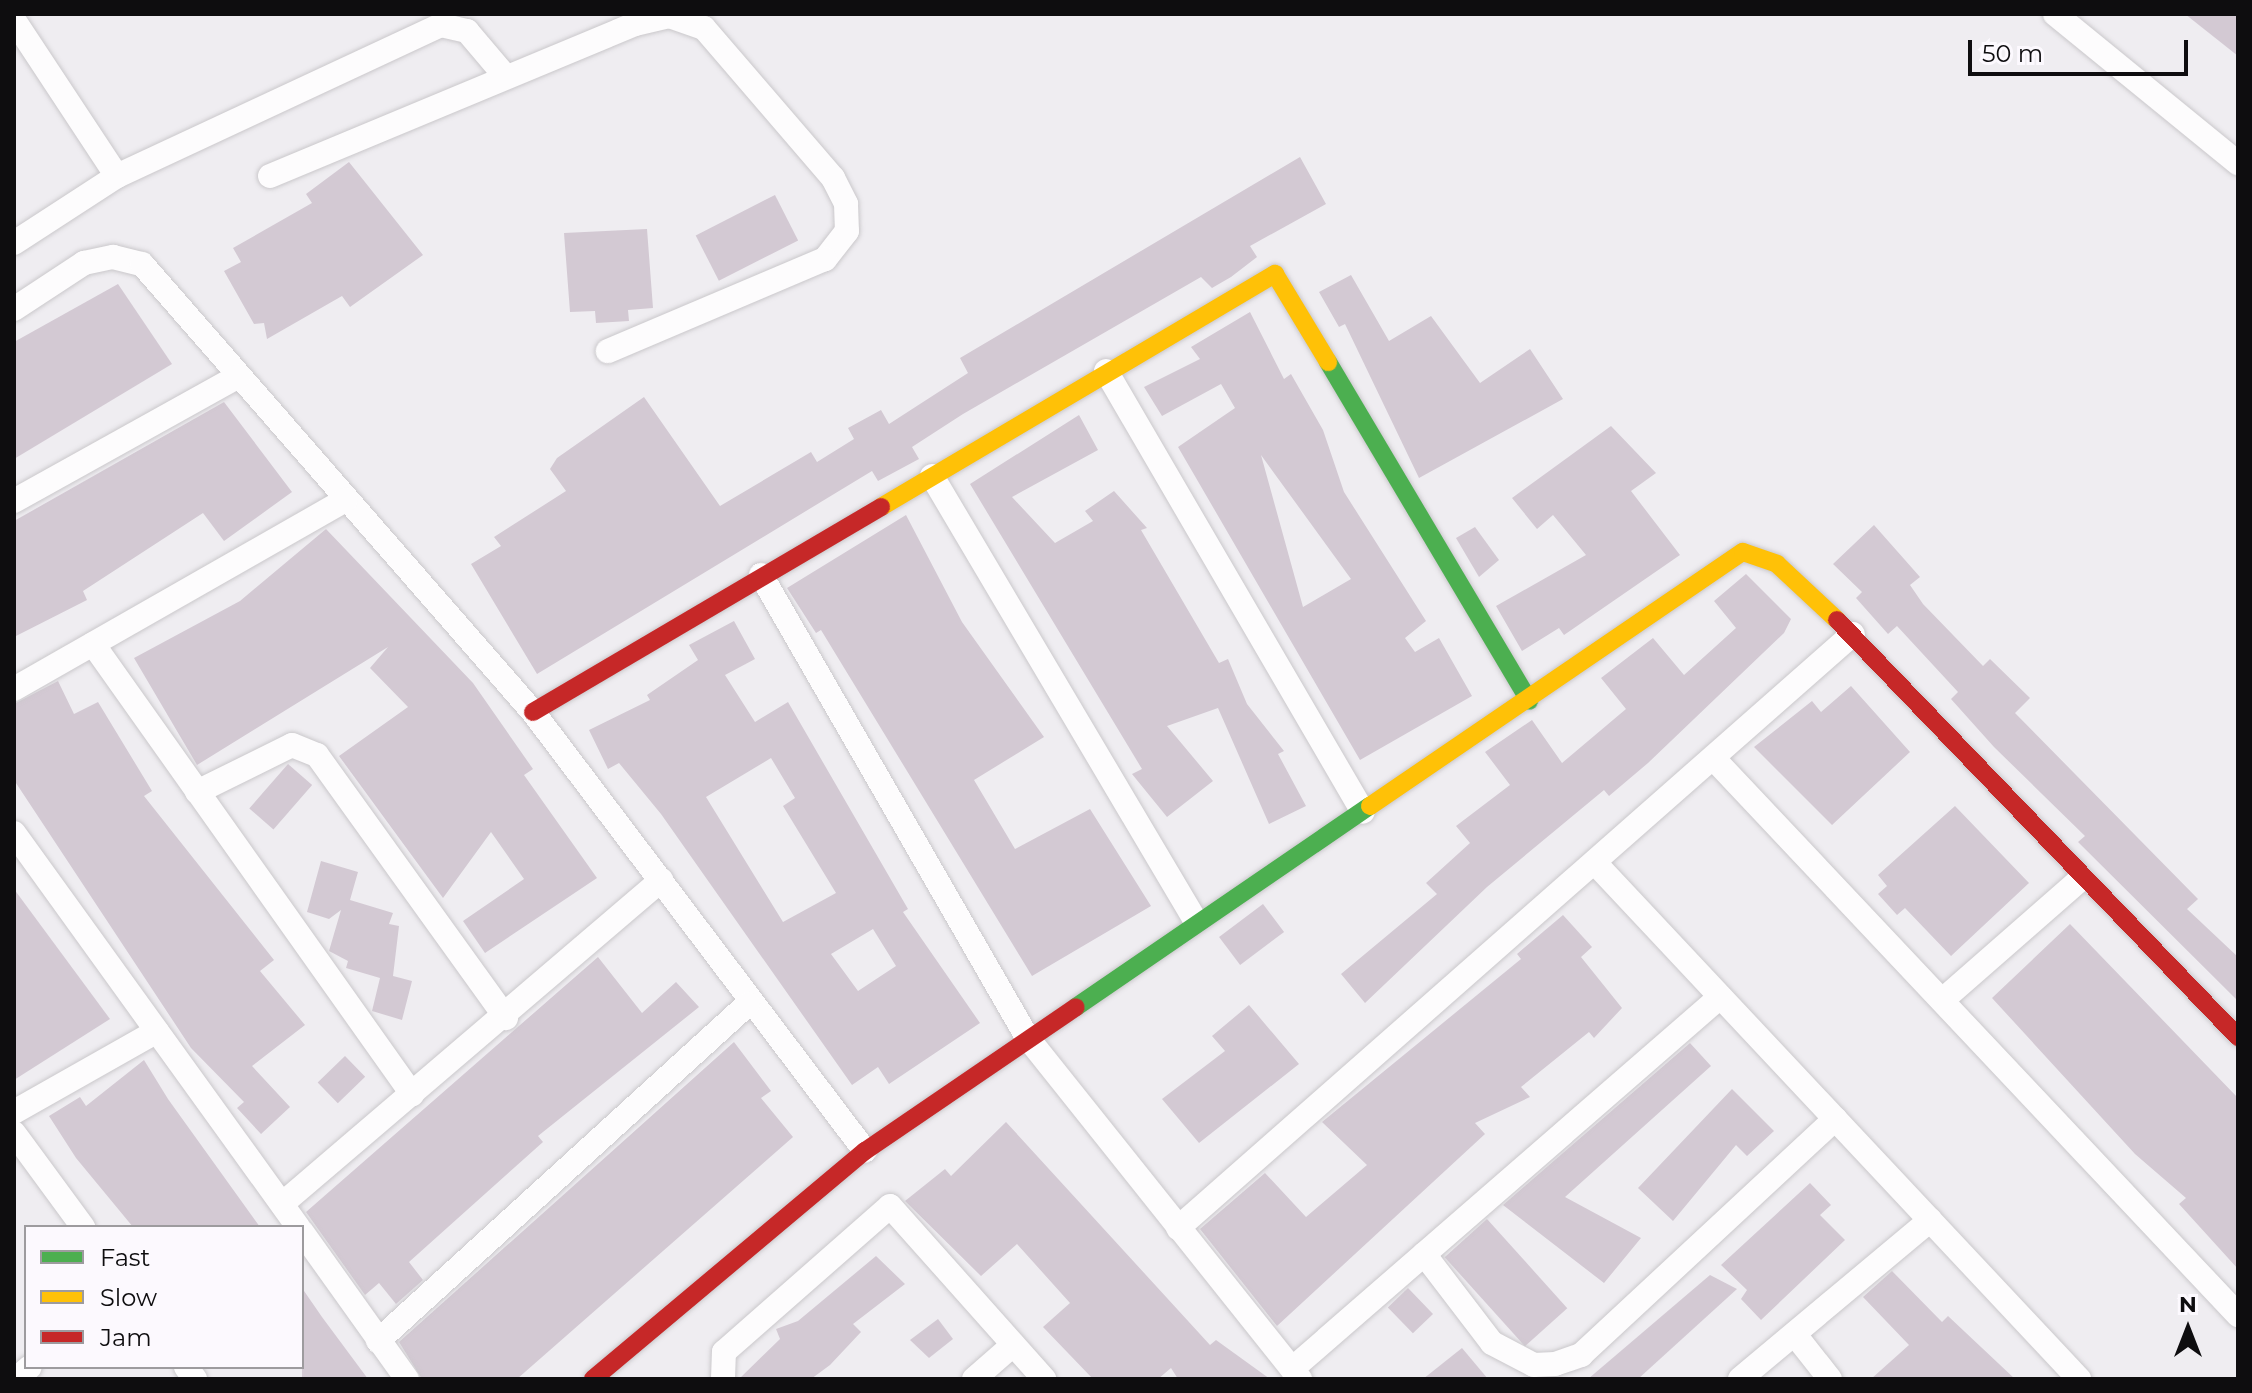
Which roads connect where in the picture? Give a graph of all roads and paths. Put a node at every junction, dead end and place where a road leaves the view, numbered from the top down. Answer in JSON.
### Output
{"nodes":[{"id":1,"x":2055,"y":14,"type":"edge"},
{"id":2,"x":14,"y":20,"type":"edge"},
{"id":3,"x":506,"y":77,"type":"junction"},
{"id":4,"x":2238,"y":163,"type":"edge"},
{"id":5,"x":117,"y":176,"type":"junction"},
{"id":6,"x":270,"y":176,"type":"dead end"},
{"id":7,"x":14,"y":243,"type":"edge"},
{"id":8,"x":14,"y":309,"type":"edge"},
{"id":9,"x":608,"y":351,"type":"dead end"},
{"id":10,"x":1106,"y":371,"type":"junction"},
{"id":11,"x":239,"y":376,"type":"junction"},
{"id":12,"x":932,"y":476,"type":"junction"},
{"id":13,"x":346,"y":500,"type":"junction"},
{"id":14,"x":14,"y":501,"type":"edge"},
{"id":15,"x":761,"y":575,"type":"junction"},
{"id":16,"x":1853,"y":634,"type":"junction"},
{"id":17,"x":93,"y":644,"type":"junction"},
{"id":18,"x":14,"y":689,"type":"edge"},
{"id":19,"x":1529,"y":701,"type":"junction"},
{"id":20,"x":533,"y":712,"type":"junction"},
{"id":21,"x":1715,"y":760,"type":"junction"},
{"id":22,"x":197,"y":792,"type":"junction"},
{"id":23,"x":1363,"y":812,"type":"junction"},
{"id":24,"x":14,"y":833,"type":"edge"},
{"id":25,"x":1597,"y":865,"type":"junction"},
{"id":26,"x":2081,"y":879,"type":"junction"},
{"id":27,"x":662,"y":880,"type":"junction"},
{"id":28,"x":1195,"y":920,"type":"junction"},
{"id":29,"x":1720,"y":997,"type":"junction"},
{"id":30,"x":1946,"y":997,"type":"junction"},
{"id":31,"x":748,"y":1004,"type":"junction"},
{"id":32,"x":506,"y":1018,"type":"junction"},
{"id":33,"x":157,"y":1031,"type":"junction"},
{"id":34,"x":1027,"y":1037,"type":"junction"},
{"id":35,"x":2238,"y":1037,"type":"edge"},
{"id":36,"x":412,"y":1094,"type":"junction"},
{"id":37,"x":14,"y":1112,"type":"edge"},
{"id":38,"x":1835,"y":1119,"type":"junction"},
{"id":39,"x":14,"y":1133,"type":"edge"},
{"id":40,"x":865,"y":1151,"type":"junction"},
{"id":41,"x":282,"y":1204,"type":"junction"},
{"id":42,"x":1930,"y":1220,"type":"junction"},
{"id":43,"x":82,"y":1225,"type":"edge"},
{"id":44,"x":297,"y":1225,"type":"edge"},
{"id":45,"x":1178,"y":1228,"type":"junction"},
{"id":46,"x":304,"y":1235,"type":"edge"},
{"id":47,"x":1424,"y":1254,"type":"junction"},
{"id":48,"x":2238,"y":1315,"type":"edge"},
{"id":49,"x":1796,"y":1336,"type":"junction"},
{"id":50,"x":378,"y":1341,"type":"junction"},
{"id":51,"x":1013,"y":1345,"type":"junction"},
{"id":52,"x":1296,"y":1374,"type":"edge"},
{"id":53,"x":407,"y":1379,"type":"edge"},
{"id":54,"x":593,"y":1379,"type":"edge"},
{"id":55,"x":723,"y":1379,"type":"edge"},
{"id":56,"x":974,"y":1379,"type":"edge"},
{"id":57,"x":1044,"y":1379,"type":"edge"},
{"id":58,"x":1740,"y":1379,"type":"edge"},
{"id":59,"x":1830,"y":1379,"type":"edge"},
{"id":60,"x":2079,"y":1379,"type":"edge"}],
"edges":[{"from":1,"to":4,"type":"street"},
{"from":2,"to":5,"type":"street"},
{"from":3,"to":5,"type":"street"},
{"from":3,"to":6,"type":"street"},
{"from":3,"to":9,"type":"street"},
{"from":5,"to":7,"type":"street"},
{"from":8,"to":11,"type":"street"},
{"from":10,"to":12,"type":"street"},
{"from":10,"to":19,"type":"street"},
{"from":10,"to":23,"type":"street"},
{"from":11,"to":13,"type":"street"},
{"from":11,"to":14,"type":"street"},
{"from":12,"to":15,"type":"street"},
{"from":12,"to":28,"type":"street"},
{"from":13,"to":17,"type":"street"},
{"from":13,"to":20,"type":"street"},
{"from":15,"to":20,"type":"street"},
{"from":15,"to":34,"type":"street"},
{"from":16,"to":19,"type":"street"},
{"from":16,"to":21,"type":"street"},
{"from":16,"to":26,"type":"street"},
{"from":17,"to":18,"type":"street"},
{"from":17,"to":22,"type":"street"},
{"from":19,"to":23,"type":"street"},
{"from":20,"to":27,"type":"street"},
{"from":21,"to":25,"type":"street"},
{"from":21,"to":30,"type":"street"},
{"from":22,"to":32,"type":"street"},
{"from":22,"to":36,"type":"street"},
{"from":23,"to":28,"type":"street"},
{"from":24,"to":33,"type":"street"},
{"from":25,"to":29,"type":"street"},
{"from":25,"to":45,"type":"street"},
{"from":26,"to":30,"type":"street"},
{"from":26,"to":35,"type":"street"},
{"from":27,"to":31,"type":"street"},
{"from":27,"to":32,"type":"street"},
{"from":28,"to":34,"type":"street"},
{"from":29,"to":38,"type":"street"},
{"from":29,"to":47,"type":"street"},
{"from":30,"to":48,"type":"street"},
{"from":31,"to":40,"type":"street"},
{"from":31,"to":50,"type":"street"},
{"from":32,"to":36,"type":"street"},
{"from":33,"to":37,"type":"street"},
{"from":33,"to":41,"type":"street"},
{"from":34,"to":40,"type":"street"},
{"from":34,"to":45,"type":"street"},
{"from":36,"to":41,"type":"street"},
{"from":38,"to":42,"type":"street"},
{"from":38,"to":47,"type":"street"},
{"from":39,"to":43,"type":"street"},
{"from":40,"to":54,"type":"street"},
{"from":41,"to":44,"type":"street"},
{"from":42,"to":49,"type":"street"},
{"from":42,"to":60,"type":"street"},
{"from":45,"to":52,"type":"street"},
{"from":46,"to":50,"type":"street"},
{"from":47,"to":52,"type":"street"},
{"from":49,"to":58,"type":"street"},
{"from":49,"to":59,"type":"street"},
{"from":50,"to":53,"type":"street"},
{"from":51,"to":55,"type":"street"},
{"from":51,"to":56,"type":"street"},
{"from":51,"to":57,"type":"street"}]}
